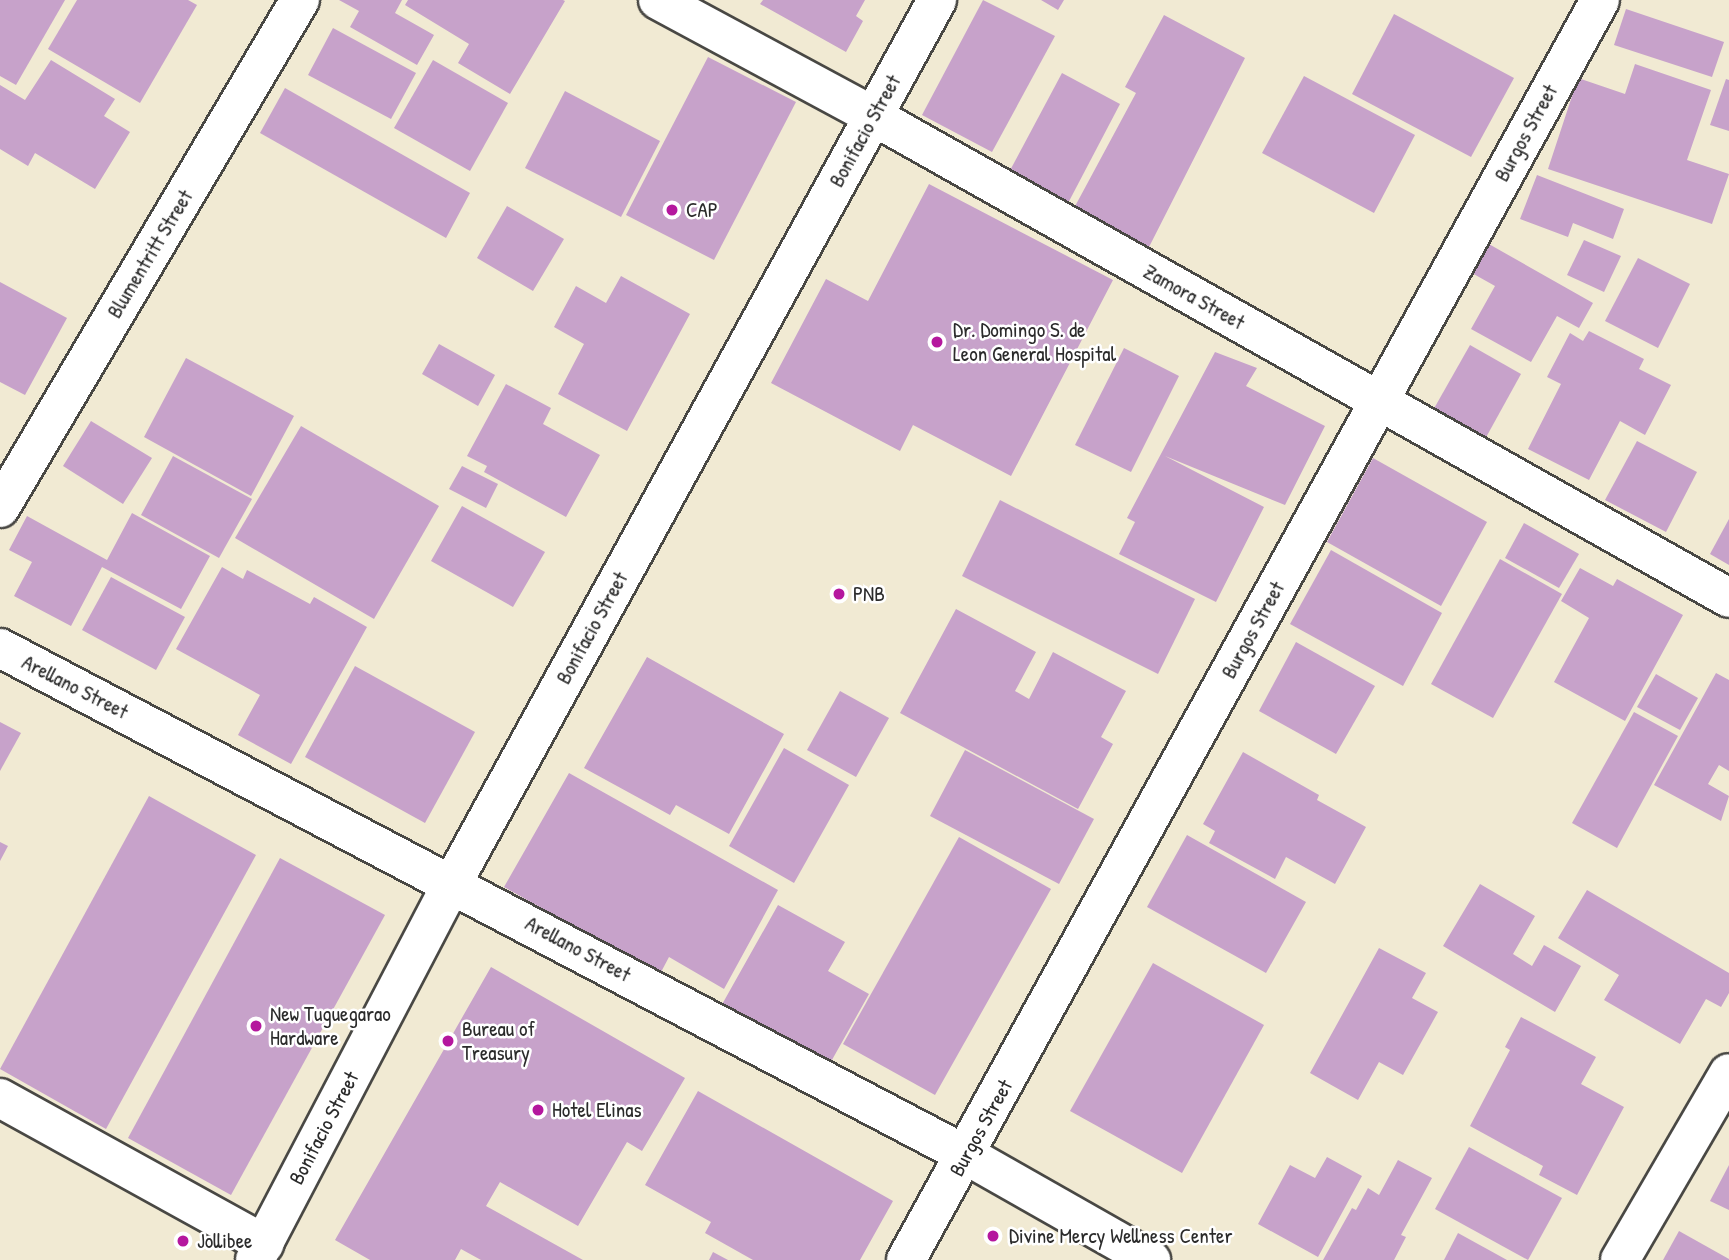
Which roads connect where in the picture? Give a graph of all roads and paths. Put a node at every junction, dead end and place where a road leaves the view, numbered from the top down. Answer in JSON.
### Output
{"nodes":[{"id":1,"x":300,"y":0,"type":"edge"},
{"id":2,"x":658,"y":0,"type":"edge"},
{"id":3,"x":937,"y":0,"type":"edge"},
{"id":4,"x":1600,"y":0,"type":"edge"},
{"id":5,"x":873,"y":116,"type":"junction"},
{"id":6,"x":1378,"y":401,"type":"junction"},
{"id":7,"x":0,"y":508,"type":"edge"},
{"id":8,"x":1729,"y":598,"type":"edge"},
{"id":9,"x":0,"y":648,"type":"edge"},
{"id":10,"x":453,"y":882,"type":"junction"},
{"id":11,"x":1729,"y":1073,"type":"edge"},
{"id":12,"x":0,"y":1098,"type":"edge"},
{"id":13,"x":966,"y":1155,"type":"junction"},
{"id":14,"x":259,"y":1252,"type":"edge"},
{"id":15,"x":906,"y":1260,"type":"edge"},
{"id":16,"x":1151,"y":1260,"type":"edge"},
{"id":17,"x":1620,"y":1260,"type":"edge"}],
"edges":[{"from":1,"to":7,"type":"street","name":"Blumentritt Street"},
{"from":2,"to":5,"type":"street","name":"Zamora Street"},
{"from":3,"to":5,"type":"street","name":"Bonifacio Street"},
{"from":4,"to":6,"type":"street","name":"Burgos Street"},
{"from":5,"to":6,"type":"street","name":"Zamora Street"},
{"from":5,"to":10,"type":"street","name":"Bonifacio Street"},
{"from":6,"to":8,"type":"street","name":"Zamora Street"},
{"from":6,"to":13,"type":"street","name":"Burgos Street"},
{"from":9,"to":10,"type":"street","name":"Arellano Street"},
{"from":10,"to":13,"type":"street","name":"Arellano Street"},
{"from":10,"to":14,"type":"street","name":"Bonifacio Street"},
{"from":11,"to":17,"type":"street"},
{"from":12,"to":14,"type":"street"},
{"from":13,"to":15,"type":"street","name":"Burgos Street"},
{"from":13,"to":16,"type":"street","name":"Arellano Street"}]}
